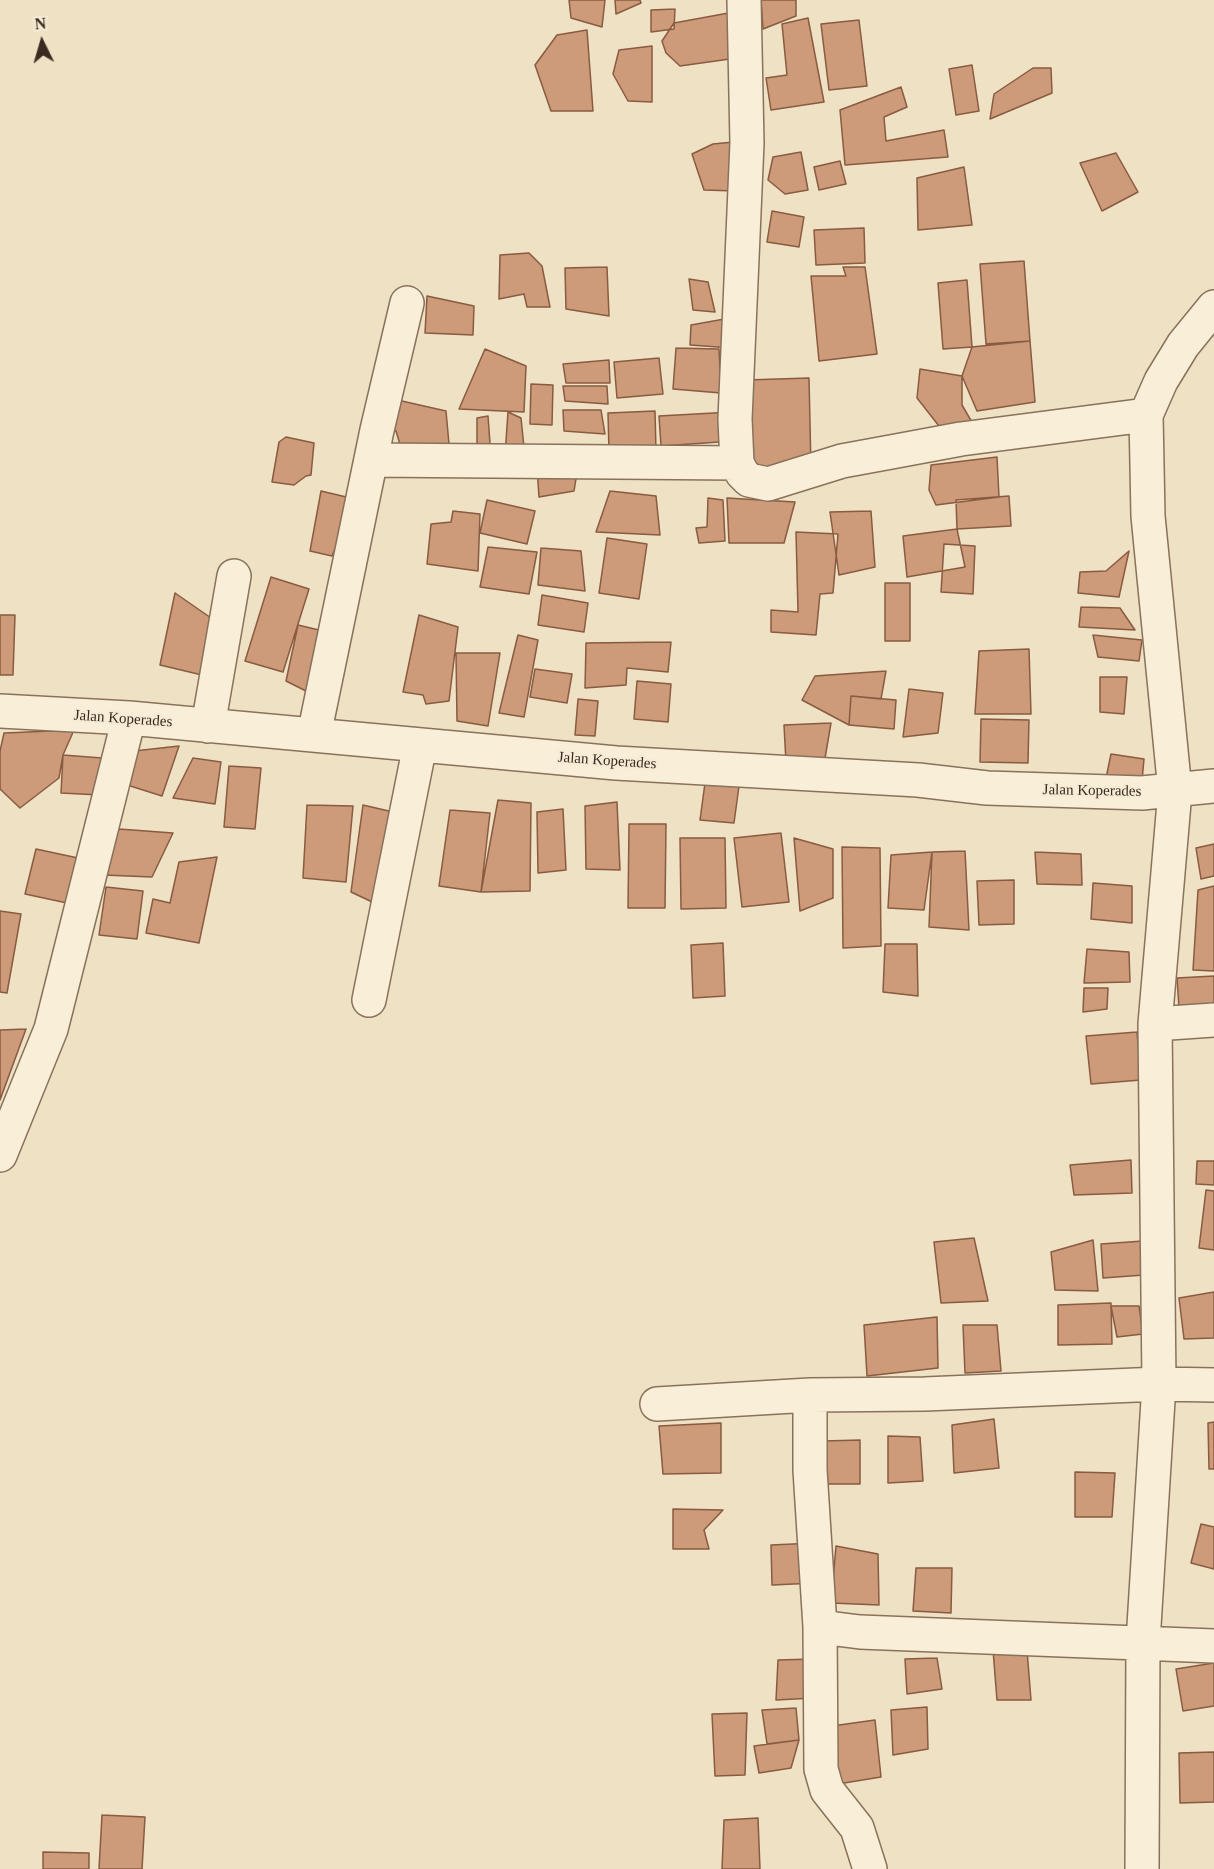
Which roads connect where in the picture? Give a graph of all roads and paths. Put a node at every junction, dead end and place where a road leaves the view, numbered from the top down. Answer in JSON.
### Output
{"nodes":[{"id":1,"x":744,"y":0,"type":"edge"},
{"id":2,"x":407,"y":303,"type":"dead end"},
{"id":3,"x":1214,"y":307,"type":"edge"},
{"id":4,"x":1146,"y":415,"type":"junction"},
{"id":5,"x":371,"y":459,"type":"junction"},
{"id":6,"x":737,"y":463,"type":"junction"},
{"id":7,"x":234,"y":576,"type":"dead end"},
{"id":8,"x":0,"y":711,"type":"edge"},
{"id":9,"x":129,"y":718,"type":"junction"},
{"id":10,"x":208,"y":726,"type":"junction"},
{"id":11,"x":314,"y":735,"type":"junction"},
{"id":12,"x":420,"y":745,"type":"junction"},
{"id":13,"x":1214,"y":786,"type":"edge"},
{"id":14,"x":1176,"y":791,"type":"junction"},
{"id":15,"x":369,"y":1000,"type":"dead end"},
{"id":16,"x":1214,"y":1020,"type":"edge"},
{"id":17,"x":1155,"y":1024,"type":"junction"},
{"id":18,"x":0,"y":1155,"type":"edge"},
{"id":19,"x":1159,"y":1384,"type":"junction"},
{"id":20,"x":1214,"y":1385,"type":"edge"},
{"id":21,"x":810,"y":1395,"type":"junction"},
{"id":22,"x":657,"y":1404,"type":"dead end"},
{"id":23,"x":820,"y":1627,"type":"junction"},
{"id":24,"x":1143,"y":1642,"type":"junction"},
{"id":25,"x":1214,"y":1646,"type":"edge"},
{"id":26,"x":870,"y":1869,"type":"edge"},
{"id":27,"x":1142,"y":1869,"type":"edge"}],
"edges":[{"from":1,"to":6,"type":"street"},
{"from":2,"to":5,"type":"street"},
{"from":3,"to":4,"type":"street"},
{"from":4,"to":6,"type":"street"},
{"from":4,"to":14,"type":"street"},
{"from":5,"to":6,"type":"street"},
{"from":5,"to":11,"type":"street"},
{"from":7,"to":10,"type":"street"},
{"from":8,"to":9,"type":"street","name":"Jalan Koperades"},
{"from":9,"to":10,"type":"street","name":"Jalan Koperades"},
{"from":9,"to":18,"type":"street"},
{"from":10,"to":11,"type":"street","name":"Jalan Koperades"},
{"from":11,"to":12,"type":"street","name":"Jalan Koperades"},
{"from":12,"to":14,"type":"street","name":"Jalan Koperades"},
{"from":12,"to":15,"type":"street"},
{"from":13,"to":14,"type":"street","name":"Jalan Koperades"},
{"from":14,"to":17,"type":"street"},
{"from":16,"to":17,"type":"street"},
{"from":17,"to":19,"type":"street"},
{"from":19,"to":20,"type":"street"},
{"from":19,"to":21,"type":"street"},
{"from":19,"to":24,"type":"street"},
{"from":21,"to":22,"type":"street"},
{"from":21,"to":23,"type":"street"},
{"from":23,"to":24,"type":"street"},
{"from":23,"to":26,"type":"street"},
{"from":24,"to":25,"type":"street"},
{"from":24,"to":27,"type":"street"}]}
